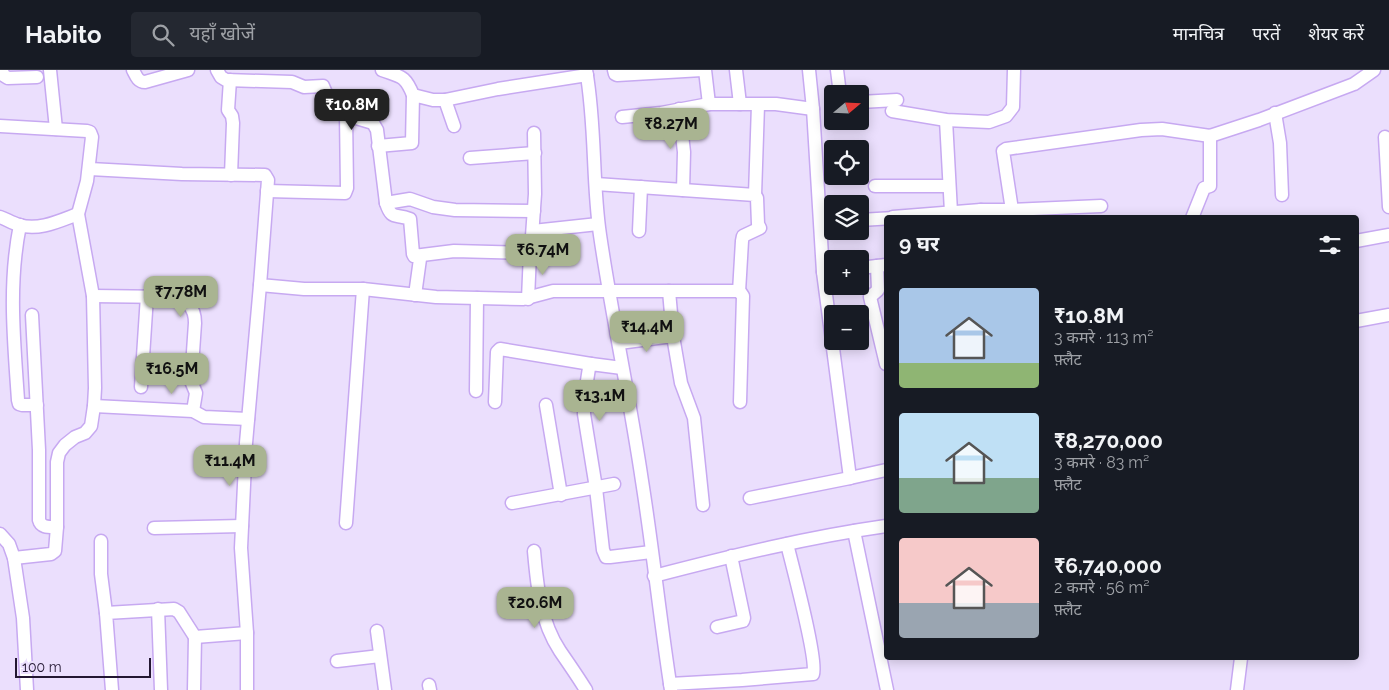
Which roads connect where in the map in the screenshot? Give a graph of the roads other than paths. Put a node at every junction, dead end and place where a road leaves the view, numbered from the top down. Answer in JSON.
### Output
{"nodes":[{"id":1,"x":2,"y":70,"type":"edge"},
{"id":2,"x":50,"y":70,"type":"edge"},
{"id":3,"x":133,"y":70,"type":"edge"},
{"id":4,"x":188,"y":70,"type":"edge"},
{"id":5,"x":217,"y":70,"type":"edge"},
{"id":6,"x":382,"y":70,"type":"edge"},
{"id":7,"x":614,"y":70,"type":"edge"},
{"id":8,"x":704,"y":70,"type":"edge"},
{"id":9,"x":736,"y":70,"type":"edge"},
{"id":10,"x":809,"y":70,"type":"edge"},
{"id":11,"x":837,"y":70,"type":"edge"},
{"id":12,"x":1014,"y":70,"type":"edge"},
{"id":13,"x":1373,"y":70,"type":"edge"},
{"id":14,"x":586,"y":72,"type":"edge"},
{"id":15,"x":245,"y":75,"type":"edge"},
{"id":16,"x":37,"y":77,"type":"dead end"},
{"id":17,"x":230,"y":80,"type":"junction"},
{"id":18,"x":839,"y":85,"type":"edge"},
{"id":19,"x":413,"y":95,"type":"junction"},
{"id":20,"x":445,"y":100,"type":"junction"},
{"id":21,"x":869,"y":103,"type":"edge"},
{"id":22,"x":709,"y":104,"type":"junction"},
{"id":23,"x":740,"y":104,"type":"junction"},
{"id":24,"x":758,"y":105,"type":"junction"},
{"id":25,"x":814,"y":108,"type":"junction"},
{"id":26,"x":679,"y":109,"type":"junction"},
{"id":27,"x":1275,"y":113,"type":"junction"},
{"id":28,"x":346,"y":115,"type":"junction"},
{"id":29,"x":622,"y":117,"type":"dead end"},
{"id":30,"x":946,"y":120,"type":"junction"},
{"id":31,"x":0,"y":126,"type":"edge"},
{"id":32,"x":454,"y":126,"type":"dead end"},
{"id":33,"x":56,"y":129,"type":"junction"},
{"id":34,"x":534,"y":133,"type":"dead end"},
{"id":35,"x":1210,"y":136,"type":"junction"},
{"id":36,"x":1385,"y":137,"type":"dead end"},
{"id":37,"x":378,"y":146,"type":"junction"},
{"id":38,"x":535,"y":152,"type":"junction"},
{"id":39,"x":470,"y":158,"type":"dead end"},
{"id":40,"x":90,"y":169,"type":"junction"},
{"id":41,"x":231,"y":174,"type":"junction"},
{"id":42,"x":596,"y":184,"type":"junction"},
{"id":43,"x":875,"y":186,"type":"dead end"},
{"id":44,"x":948,"y":186,"type":"junction"},
{"id":45,"x":641,"y":187,"type":"junction"},
{"id":46,"x":683,"y":190,"type":"junction"},
{"id":47,"x":267,"y":191,"type":"junction"},
{"id":48,"x":755,"y":195,"type":"junction"},
{"id":49,"x":1282,"y":195,"type":"dead end"},
{"id":50,"x":386,"y":203,"type":"junction"},
{"id":51,"x":1101,"y":206,"type":"dead end"},
{"id":52,"x":1389,"y":207,"type":"edge"},
{"id":53,"x":534,"y":211,"type":"junction"},
{"id":54,"x":951,"y":212,"type":"junction"},
{"id":55,"x":78,"y":214,"type":"junction"},
{"id":56,"x":981,"y":214,"type":"edge"},
{"id":57,"x":1012,"y":214,"type":"edge"},
{"id":58,"x":916,"y":215,"type":"edge"},
{"id":59,"x":1193,"y":215,"type":"edge"},
{"id":60,"x":0,"y":217,"type":"edge"},
{"id":61,"x":884,"y":218,"type":"edge"},
{"id":62,"x":869,"y":219,"type":"edge"},
{"id":63,"x":598,"y":224,"type":"junction"},
{"id":64,"x":819,"y":224,"type":"junction"},
{"id":65,"x":824,"y":224,"type":"edge"},
{"id":66,"x":20,"y":225,"type":"junction"},
{"id":67,"x":533,"y":231,"type":"junction"},
{"id":68,"x":639,"y":231,"type":"dead end"},
{"id":69,"x":1389,"y":234,"type":"edge"},
{"id":70,"x":1359,"y":240,"type":"edge"},
{"id":71,"x":824,"y":251,"type":"edge"},
{"id":72,"x":530,"y":253,"type":"junction"},
{"id":73,"x":419,"y":256,"type":"junction"},
{"id":74,"x":882,"y":266,"type":"edge"},
{"id":75,"x":869,"y":267,"type":"edge"},
{"id":76,"x":260,"y":285,"type":"junction"},
{"id":77,"x":363,"y":289,"type":"junction"},
{"id":78,"x":608,"y":290,"type":"junction"},
{"id":79,"x":669,"y":291,"type":"junction"},
{"id":80,"x":739,"y":292,"type":"junction"},
{"id":81,"x":415,"y":295,"type":"junction"},
{"id":82,"x":830,"y":295,"type":"edge"},
{"id":83,"x":93,"y":296,"type":"junction"},
{"id":84,"x":147,"y":296,"type":"junction"},
{"id":85,"x":478,"y":298,"type":"junction"},
{"id":86,"x":528,"y":299,"type":"junction"},
{"id":87,"x":32,"y":314,"type":"dead end"},
{"id":88,"x":1389,"y":315,"type":"edge"},
{"id":89,"x":1359,"y":320,"type":"edge"},
{"id":90,"x":673,"y":336,"type":"junction"},
{"id":91,"x":619,"y":342,"type":"junction"},
{"id":92,"x":884,"y":356,"type":"edge"},
{"id":93,"x":591,"y":364,"type":"junction"},
{"id":94,"x":622,"y":368,"type":"junction"},
{"id":95,"x":141,"y":387,"type":"dead end"},
{"id":96,"x":476,"y":391,"type":"dead end"},
{"id":97,"x":495,"y":402,"type":"dead end"},
{"id":98,"x":740,"y":402,"type":"dead end"},
{"id":99,"x":37,"y":405,"type":"junction"},
{"id":100,"x":546,"y":405,"type":"dead end"},
{"id":101,"x":94,"y":406,"type":"junction"},
{"id":102,"x":193,"y":411,"type":"junction"},
{"id":103,"x":248,"y":419,"type":"junction"},
{"id":104,"x":884,"y":470,"type":"edge"},
{"id":105,"x":850,"y":478,"type":"junction"},
{"id":106,"x":614,"y":484,"type":"dead end"},
{"id":107,"x":596,"y":488,"type":"junction"},
{"id":108,"x":561,"y":494,"type":"junction"},
{"id":109,"x":750,"y":498,"type":"dead end"},
{"id":110,"x":512,"y":503,"type":"dead end"},
{"id":111,"x":703,"y":505,"type":"dead end"},
{"id":112,"x":346,"y":523,"type":"dead end"},
{"id":113,"x":242,"y":526,"type":"junction"},
{"id":114,"x":884,"y":526,"type":"edge"},
{"id":115,"x":57,"y":527,"type":"junction"},
{"id":116,"x":154,"y":528,"type":"dead end"},
{"id":117,"x":854,"y":531,"type":"junction"},
{"id":118,"x":0,"y":534,"type":"edge"},
{"id":119,"x":101,"y":541,"type":"dead end"},
{"id":120,"x":787,"y":544,"type":"junction"},
{"id":121,"x":534,"y":551,"type":"dead end"},
{"id":122,"x":651,"y":552,"type":"junction"},
{"id":123,"x":731,"y":556,"type":"junction"},
{"id":124,"x":14,"y":558,"type":"junction"},
{"id":125,"x":654,"y":576,"type":"junction"},
{"id":126,"x":158,"y":609,"type":"junction"},
{"id":127,"x":106,"y":613,"type":"junction"},
{"id":128,"x":718,"y":627,"type":"dead end"},
{"id":129,"x":377,"y":631,"type":"dead end"},
{"id":130,"x":248,"y":633,"type":"junction"},
{"id":131,"x":195,"y":637,"type":"junction"},
{"id":132,"x":380,"y":656,"type":"junction"},
{"id":133,"x":1241,"y":660,"type":"edge"},
{"id":134,"x":337,"y":661,"type":"dead end"},
{"id":135,"x":769,"y":684,"type":"edge"},
{"id":136,"x":670,"y":687,"type":"edge"},
{"id":137,"x":26,"y":690,"type":"edge"},
{"id":138,"x":112,"y":690,"type":"edge"},
{"id":139,"x":161,"y":690,"type":"edge"},
{"id":140,"x":194,"y":690,"type":"edge"},
{"id":141,"x":247,"y":690,"type":"edge"},
{"id":142,"x":385,"y":690,"type":"edge"},
{"id":143,"x":586,"y":690,"type":"edge"},
{"id":144,"x":887,"y":690,"type":"edge"},
{"id":145,"x":1237,"y":690,"type":"edge"}],
"edges":[{"from":1,"to":16,"type":"street"},
{"from":2,"to":33,"type":"street"},
{"from":3,"to":4,"type":"street"},
{"from":5,"to":17,"type":"street"},
{"from":6,"to":19,"type":"street"},
{"from":7,"to":8,"type":"street"},
{"from":8,"to":22,"type":"street"},
{"from":9,"to":23,"type":"street"},
{"from":10,"to":25,"type":"street"},
{"from":11,"to":18,"type":"street"},
{"from":12,"to":30,"type":"street"},
{"from":13,"to":27,"type":"street"},
{"from":14,"to":20,"type":"street"},
{"from":14,"to":42,"type":"street"},
{"from":15,"to":17,"type":"street"},
{"from":15,"to":28,"type":"street"},
{"from":17,"to":41,"type":"street"},
{"from":19,"to":20,"type":"street"},
{"from":19,"to":37,"type":"street"},
{"from":20,"to":32,"type":"street"},
{"from":21,"to":30,"type":"street"},
{"from":22,"to":23,"type":"street"},
{"from":22,"to":26,"type":"street"},
{"from":23,"to":24,"type":"street"},
{"from":24,"to":25,"type":"street"},
{"from":24,"to":48,"type":"street"},
{"from":25,"to":64,"type":"street"},
{"from":26,"to":29,"type":"street"},
{"from":26,"to":46,"type":"street"},
{"from":27,"to":35,"type":"street"},
{"from":27,"to":49,"type":"street"},
{"from":28,"to":37,"type":"street"},
{"from":28,"to":47,"type":"street"},
{"from":30,"to":44,"type":"street"},
{"from":31,"to":33,"type":"street"},
{"from":33,"to":40,"type":"street"},
{"from":34,"to":38,"type":"street"},
{"from":35,"to":57,"type":"street"},
{"from":35,"to":59,"type":"street"},
{"from":36,"to":52,"type":"street"},
{"from":37,"to":50,"type":"street"},
{"from":38,"to":39,"type":"street"},
{"from":38,"to":53,"type":"street"},
{"from":40,"to":41,"type":"street"},
{"from":40,"to":55,"type":"street"},
{"from":41,"to":47,"type":"street"},
{"from":42,"to":45,"type":"street"},
{"from":42,"to":63,"type":"street"},
{"from":43,"to":44,"type":"street"},
{"from":44,"to":54,"type":"street"},
{"from":45,"to":46,"type":"street"},
{"from":45,"to":68,"type":"street"},
{"from":46,"to":48,"type":"street"},
{"from":47,"to":76,"type":"street"},
{"from":48,"to":80,"type":"street"},
{"from":50,"to":53,"type":"street"},
{"from":50,"to":73,"type":"street"},
{"from":51,"to":57,"type":"street"},
{"from":53,"to":67,"type":"street"},
{"from":54,"to":56,"type":"street"},
{"from":54,"to":58,"type":"street"},
{"from":55,"to":66,"type":"street"},
{"from":55,"to":83,"type":"street"},
{"from":56,"to":57,"type":"street"},
{"from":60,"to":66,"type":"street"},
{"from":61,"to":62,"type":"street"},
{"from":63,"to":67,"type":"street"},
{"from":63,"to":78,"type":"street"},
{"from":64,"to":65,"type":"street"},
{"from":64,"to":71,"type":"street"},
{"from":66,"to":99,"type":"street"},
{"from":67,"to":72,"type":"street"},
{"from":69,"to":70,"type":"street"},
{"from":72,"to":73,"type":"street"},
{"from":72,"to":86,"type":"street"},
{"from":73,"to":81,"type":"street"},
{"from":74,"to":75,"type":"street"},
{"from":74,"to":92,"type":"street"},
{"from":76,"to":77,"type":"street"},
{"from":76,"to":103,"type":"street"},
{"from":77,"to":81,"type":"street"},
{"from":77,"to":112,"type":"street"},
{"from":78,"to":79,"type":"street"},
{"from":78,"to":86,"type":"street"},
{"from":78,"to":91,"type":"street"},
{"from":79,"to":80,"type":"street"},
{"from":79,"to":90,"type":"street"},
{"from":80,"to":98,"type":"street"},
{"from":81,"to":85,"type":"street"},
{"from":82,"to":105,"type":"street"},
{"from":83,"to":84,"type":"street"},
{"from":83,"to":101,"type":"street"},
{"from":84,"to":95,"type":"street"},
{"from":84,"to":102,"type":"street"},
{"from":85,"to":86,"type":"street"},
{"from":85,"to":96,"type":"street"},
{"from":87,"to":99,"type":"street"},
{"from":88,"to":89,"type":"street"},
{"from":90,"to":91,"type":"street"},
{"from":90,"to":111,"type":"street"},
{"from":91,"to":94,"type":"street"},
{"from":93,"to":94,"type":"street"},
{"from":93,"to":97,"type":"street"},
{"from":93,"to":107,"type":"street"},
{"from":94,"to":122,"type":"street"},
{"from":99,"to":115,"type":"street"},
{"from":100,"to":108,"type":"street"},
{"from":101,"to":102,"type":"street"},
{"from":101,"to":115,"type":"street"},
{"from":102,"to":103,"type":"street"},
{"from":103,"to":113,"type":"street"},
{"from":104,"to":105,"type":"street"},
{"from":105,"to":109,"type":"street"},
{"from":106,"to":107,"type":"street"},
{"from":107,"to":108,"type":"street"},
{"from":107,"to":122,"type":"street"},
{"from":108,"to":110,"type":"street"},
{"from":113,"to":116,"type":"street"},
{"from":113,"to":130,"type":"street"},
{"from":114,"to":117,"type":"street"},
{"from":115,"to":124,"type":"street"},
{"from":117,"to":120,"type":"street"},
{"from":117,"to":144,"type":"street"},
{"from":118,"to":124,"type":"street"},
{"from":119,"to":127,"type":"street"},
{"from":120,"to":123,"type":"street"},
{"from":120,"to":135,"type":"street"},
{"from":121,"to":143,"type":"street"},
{"from":122,"to":125,"type":"street"},
{"from":123,"to":125,"type":"street"},
{"from":123,"to":128,"type":"street"},
{"from":124,"to":137,"type":"street"},
{"from":125,"to":136,"type":"street"},
{"from":126,"to":127,"type":"street"},
{"from":126,"to":131,"type":"street"},
{"from":126,"to":139,"type":"street"},
{"from":127,"to":138,"type":"street"},
{"from":129,"to":132,"type":"street"},
{"from":130,"to":131,"type":"street"},
{"from":130,"to":141,"type":"street"},
{"from":131,"to":140,"type":"street"},
{"from":132,"to":134,"type":"street"},
{"from":132,"to":142,"type":"street"},
{"from":133,"to":145,"type":"street"},
{"from":135,"to":136,"type":"street"}]}
